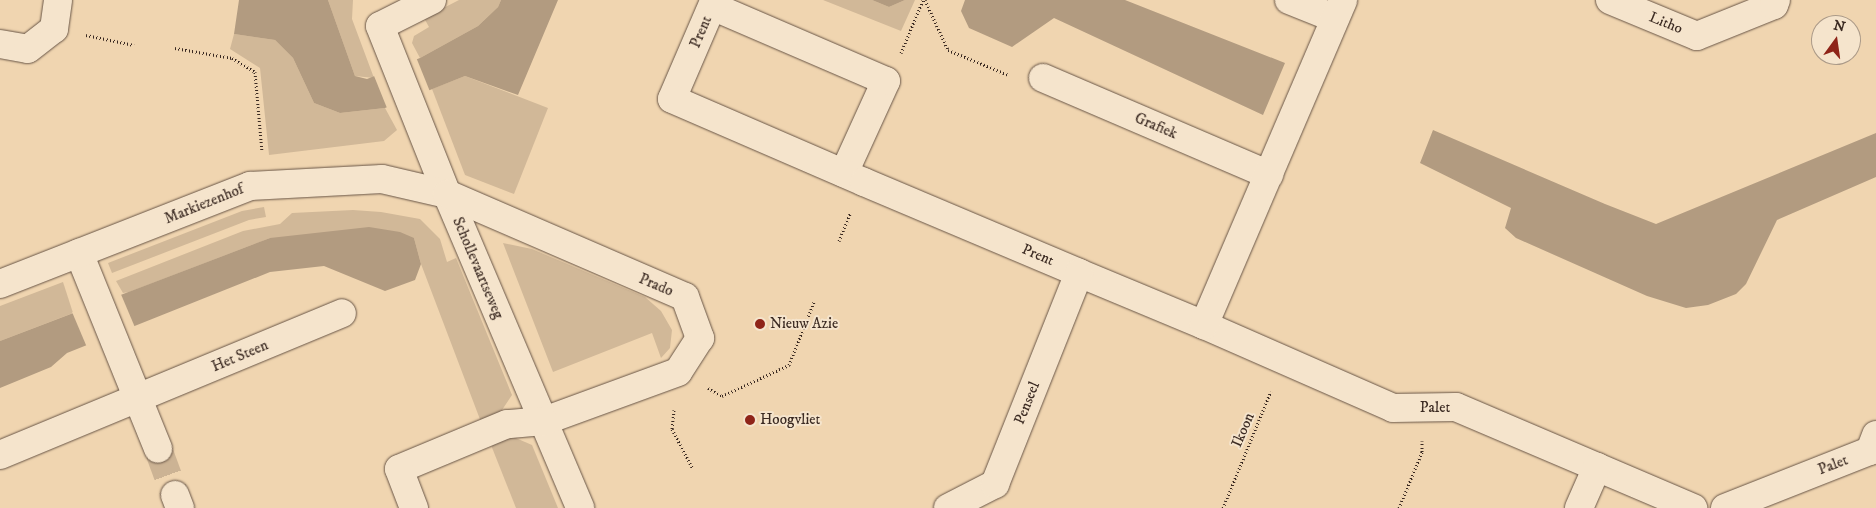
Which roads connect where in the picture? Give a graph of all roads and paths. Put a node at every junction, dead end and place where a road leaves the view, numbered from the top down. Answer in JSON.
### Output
{"nodes":[{"id":1,"x":58,"y":0,"type":"edge"},
{"id":2,"x":432,"y":0,"type":"edge"},
{"id":3,"x":924,"y":0,"type":"edge"},
{"id":4,"x":1289,"y":0,"type":"edge"},
{"id":5,"x":1610,"y":0,"type":"edge"},
{"id":6,"x":1776,"y":0,"type":"edge"},
{"id":7,"x":1338,"y":9,"type":"edge"},
{"id":8,"x":54,"y":28,"type":"junction"},
{"id":9,"x":0,"y":44,"type":"edge"},
{"id":10,"x":134,"y":44,"type":"dead end"},
{"id":11,"x":175,"y":48,"type":"dead end"},
{"id":12,"x":898,"y":60,"type":"dead end"},
{"id":13,"x":1043,"y":78,"type":"joint"},
{"id":14,"x":844,"y":173,"type":"junction"},
{"id":15,"x":1269,"y":175,"type":"junction"},
{"id":16,"x":265,"y":185,"type":"junction"},
{"id":17,"x":447,"y":194,"type":"junction"},
{"id":18,"x":79,"y":254,"type":"junction"},
{"id":19,"x":1079,"y":273,"type":"junction"},
{"id":20,"x":0,"y":284,"type":"edge"},
{"id":21,"x":814,"y":302,"type":"dead end"},
{"id":22,"x":342,"y":313,"type":"dead end"},
{"id":23,"x":1204,"y":325,"type":"junction"},
{"id":24,"x":1284,"y":360,"type":"junction"},
{"id":25,"x":678,"y":372,"type":"junction"},
{"id":26,"x":139,"y":398,"type":"junction"},
{"id":27,"x":1423,"y":408,"type":"junction"},
{"id":28,"x":544,"y":421,"type":"junction"},
{"id":29,"x":1876,"y":435,"type":"edge"},
{"id":30,"x":158,"y":449,"type":"tunnel mouth"},
{"id":31,"x":0,"y":456,"type":"edge"},
{"id":32,"x":1596,"y":467,"type":"junction"},
{"id":33,"x":693,"y":469,"type":"dead end"},
{"id":34,"x":414,"y":508,"type":"edge"},
{"id":35,"x":580,"y":508,"type":"edge"},
{"id":36,"x":948,"y":508,"type":"edge"},
{"id":37,"x":1222,"y":508,"type":"edge"},
{"id":38,"x":1399,"y":508,"type":"edge"},
{"id":39,"x":1579,"y":508,"type":"edge"},
{"id":40,"x":1693,"y":508,"type":"edge"},
{"id":41,"x":1725,"y":508,"type":"edge"}],
"edges":[{"from":1,"to":8,"type":"street"},
{"from":2,"to":17,"type":"street","name":"Schollevaartseweg"},
{"from":3,"to":12,"type":"path"},
{"from":3,"to":13,"type":"path"},
{"from":4,"to":7,"type":"street"},
{"from":5,"to":6,"type":"street","name":"Litho"},
{"from":7,"to":15,"type":"street"},
{"from":8,"to":9,"type":"street"},
{"from":8,"to":10,"type":"path"},
{"from":11,"to":16,"type":"path"},
{"from":13,"to":15,"type":"street","name":"Grafiek"},
{"from":14,"to":14,"type":"street","name":"Prent"},
{"from":14,"to":19,"type":"street","name":"Prent"},
{"from":15,"to":23,"type":"street"},
{"from":16,"to":17,"type":"street","name":"Markiezenhof"},
{"from":16,"to":18,"type":"street","name":"Markiezenhof"},
{"from":17,"to":25,"type":"street","name":"Prado"},
{"from":17,"to":28,"type":"street","name":"Schollevaartseweg"},
{"from":18,"to":20,"type":"street","name":"Markiezenhof"},
{"from":18,"to":26,"type":"street"},
{"from":19,"to":23,"type":"street","name":"Prent"},
{"from":19,"to":36,"type":"street","name":"Penseel"},
{"from":21,"to":25,"type":"path"},
{"from":22,"to":26,"type":"street","name":"Het Steen"},
{"from":23,"to":24,"type":"street","name":"Palet"},
{"from":24,"to":27,"type":"street","name":"Palet"},
{"from":24,"to":37,"type":"path","name":"Ikoon"},
{"from":25,"to":28,"type":"street"},
{"from":25,"to":33,"type":"path"},
{"from":26,"to":30,"type":"street"},
{"from":26,"to":31,"type":"street","name":"Het Steen"},
{"from":27,"to":32,"type":"street","name":"Palet"},
{"from":27,"to":38,"type":"path"},
{"from":28,"to":34,"type":"street"},
{"from":28,"to":35,"type":"street","name":"Schollevaartseweg"},
{"from":29,"to":41,"type":"street","name":"Palet"},
{"from":32,"to":39,"type":"street"},
{"from":32,"to":40,"type":"street","name":"Palet"}]}
